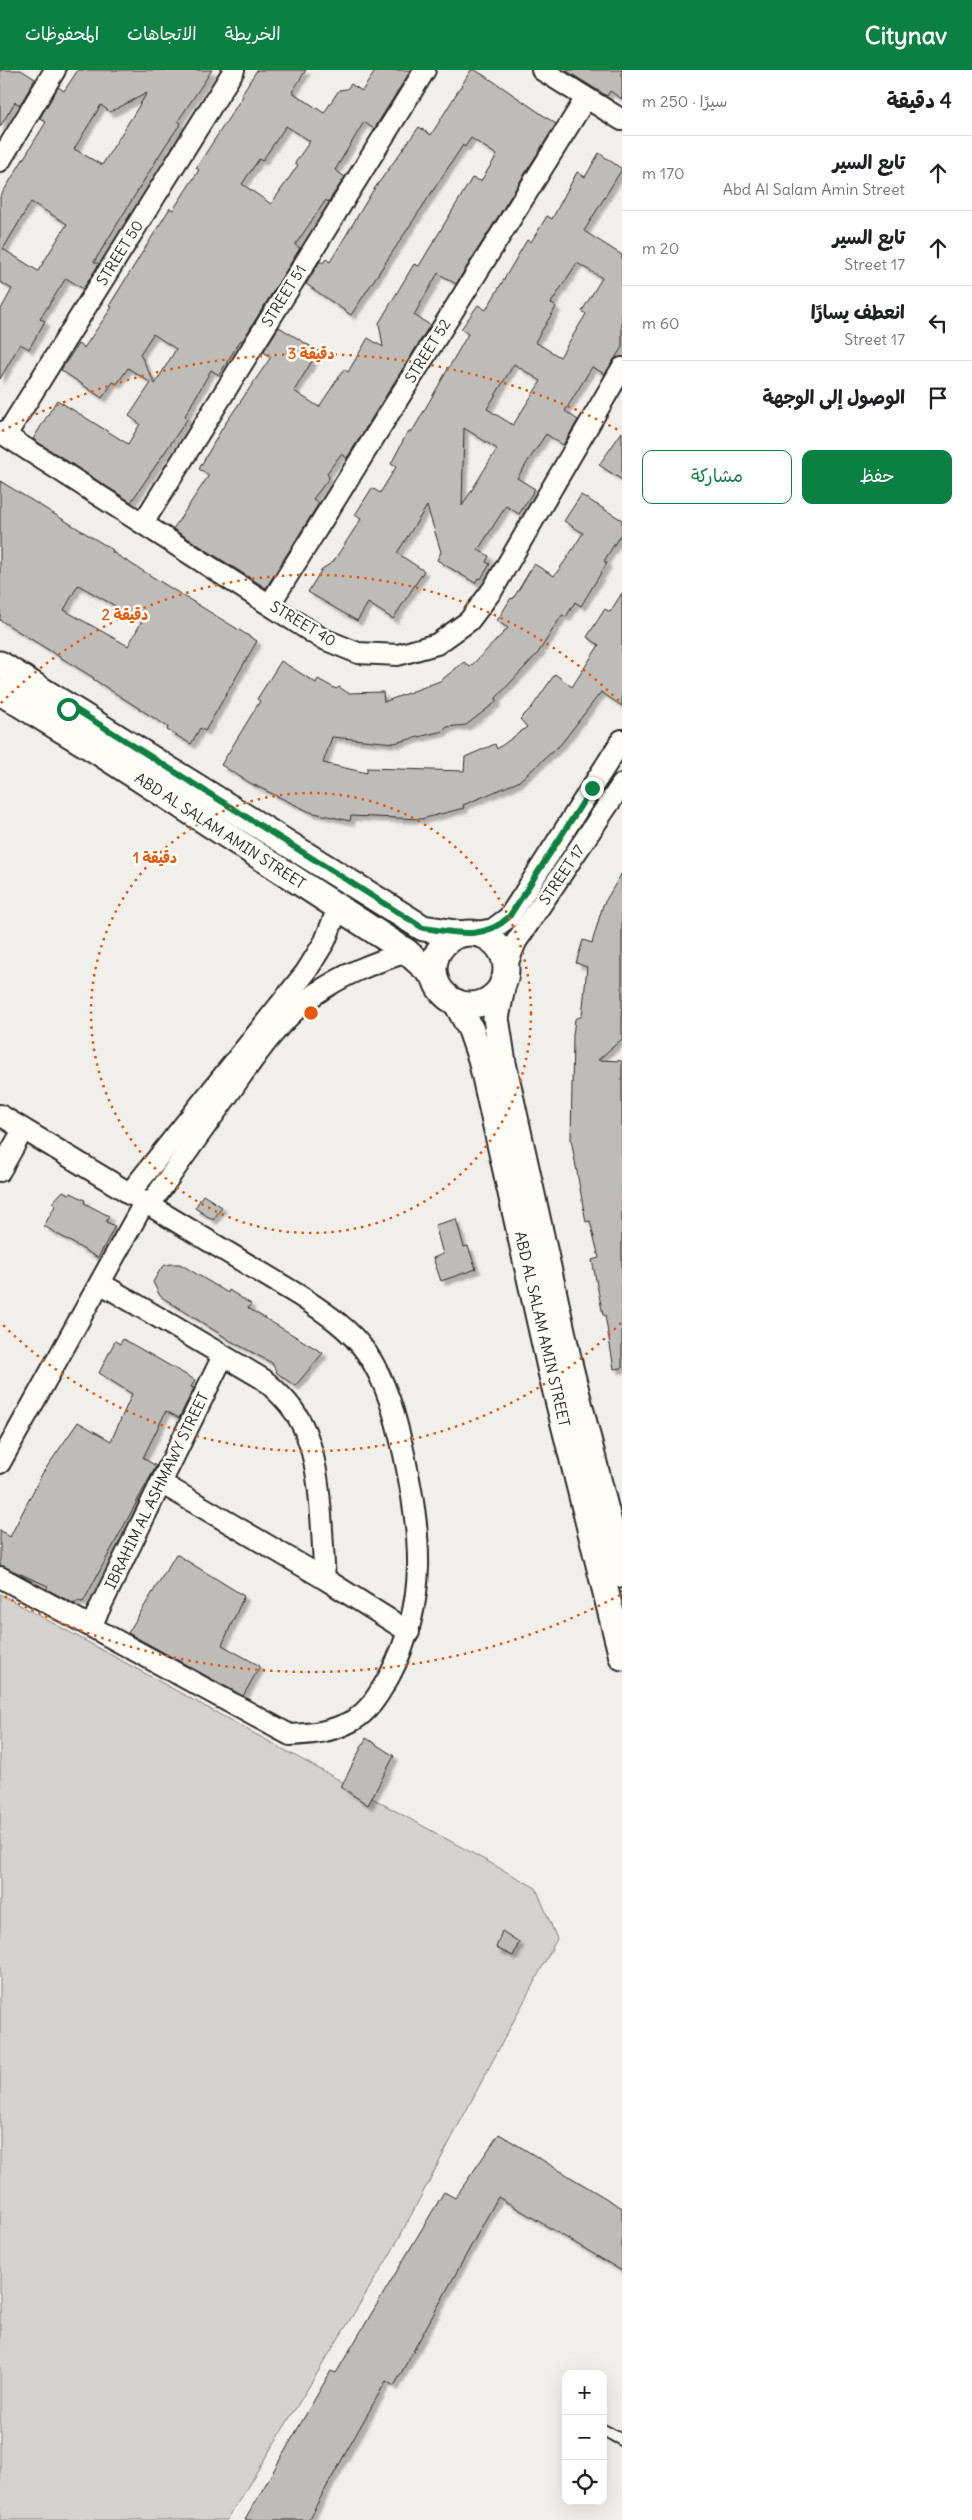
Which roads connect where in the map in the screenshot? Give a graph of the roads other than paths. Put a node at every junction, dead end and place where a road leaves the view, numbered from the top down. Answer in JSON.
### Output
{"nodes":[{"id":1,"x":55,"y":70,"type":"edge"},
{"id":2,"x":234,"y":70,"type":"edge"},
{"id":3,"x":424,"y":70,"type":"edge"},
{"id":4,"x":542,"y":70,"type":"edge"},
{"id":5,"x":586,"y":98,"type":"junction"},
{"id":6,"x":622,"y":120,"type":"edge"},
{"id":7,"x":0,"y":161,"type":"edge"},
{"id":8,"x":622,"y":368,"type":"edge"},
{"id":9,"x":3,"y":434,"type":"edge"},
{"id":10,"x":143,"y":523,"type":"junction"},
{"id":11,"x":270,"y":604,"type":"junction"},
{"id":12,"x":0,"y":664,"type":"edge"},
{"id":13,"x":0,"y":692,"type":"edge"},
{"id":14,"x":61,"y":715,"type":"junction"},
{"id":15,"x":622,"y":740,"type":"edge"},
{"id":16,"x":103,"y":741,"type":"junction"},
{"id":17,"x":622,"y":784,"type":"edge"},
{"id":18,"x":338,"y":908,"type":"junction"},
{"id":19,"x":467,"y":933,"type":"junction"},
{"id":20,"x":406,"y":952,"type":"junction"},
{"id":21,"x":505,"y":975,"type":"junction"},
{"id":22,"x":435,"y":977,"type":"junction"},
{"id":23,"x":456,"y":1002,"type":"junction"},
{"id":24,"x":259,"y":1041,"type":"junction"},
{"id":25,"x":0,"y":1115,"type":"edge"},
{"id":26,"x":23,"y":1130,"type":"junction"},
{"id":27,"x":0,"y":1171,"type":"edge"},
{"id":28,"x":141,"y":1201,"type":"junction"},
{"id":29,"x":100,"y":1283,"type":"junction"},
{"id":30,"x":223,"y":1356,"type":"junction"},
{"id":31,"x":561,"y":1369,"type":"junction"},
{"id":32,"x":0,"y":1463,"type":"edge"},
{"id":33,"x":161,"y":1483,"type":"junction"},
{"id":34,"x":622,"y":1575,"type":"edge"},
{"id":35,"x":0,"y":1577,"type":"edge"},
{"id":36,"x":325,"y":1580,"type":"junction"},
{"id":37,"x":91,"y":1626,"type":"junction"},
{"id":38,"x":409,"y":1632,"type":"junction"},
{"id":39,"x":622,"y":1657,"type":"edge"},
{"id":40,"x":607,"y":2432,"type":"edge"},
{"id":41,"x":622,"y":2440,"type":"edge"}],
"edges":[{"from":1,"to":7,"type":"street"},
{"from":2,"to":9,"type":"street","name":"STREET 50"},
{"from":3,"to":10,"type":"street","name":"STREET 51"},
{"from":4,"to":5,"type":"street"},
{"from":5,"to":6,"type":"street"},
{"from":5,"to":11,"type":"street","name":"STREET 52"},
{"from":8,"to":11,"type":"street","name":"STREET 40"},
{"from":9,"to":10,"type":"street","name":"STREET 40"},
{"from":10,"to":11,"type":"street","name":"STREET 40"},
{"from":12,"to":14,"type":"street","name":"ABD AL SALAM AMIN STREET"},
{"from":13,"to":14,"type":"street","name":"ABD AL SALAM AMIN STREET"},
{"from":14,"to":16,"type":"street","name":"ABD AL SALAM AMIN STREET"},
{"from":15,"to":19,"type":"street","name":"STREET 17"},
{"from":16,"to":18,"type":"street","name":"ABD AL SALAM AMIN STREET"},
{"from":16,"to":19,"type":"street","name":"ABD AL SALAM AMIN STREET"},
{"from":17,"to":21,"type":"street","name":"STREET 17"},
{"from":18,"to":20,"type":"street","name":"ABD AL SALAM AMIN STREET"},
{"from":18,"to":24,"type":"street"},
{"from":19,"to":21,"type":"street"},
{"from":19,"to":22,"type":"street"},
{"from":20,"to":22,"type":"street","name":"ABD AL SALAM AMIN STREET"},
{"from":20,"to":24,"type":"street"},
{"from":21,"to":23,"type":"street"},
{"from":21,"to":31,"type":"street","name":"ABD AL SALAM AMIN STREET"},
{"from":22,"to":23,"type":"street"},
{"from":23,"to":31,"type":"street","name":"ABD AL SALAM AMIN STREET"},
{"from":24,"to":28,"type":"street"},
{"from":25,"to":26,"type":"street"},
{"from":26,"to":27,"type":"street"},
{"from":26,"to":28,"type":"street"},
{"from":28,"to":29,"type":"street"},
{"from":28,"to":38,"type":"street"},
{"from":29,"to":30,"type":"street"},
{"from":29,"to":32,"type":"street"},
{"from":30,"to":33,"type":"street","name":"IBRAHIM AL ASHMAWY STREET"},
{"from":30,"to":36,"type":"street"},
{"from":31,"to":34,"type":"street","name":"ABD AL SALAM AMIN STREET"},
{"from":31,"to":39,"type":"street","name":"ABD AL SALAM AMIN STREET"},
{"from":33,"to":36,"type":"street"},
{"from":33,"to":37,"type":"street","name":"IBRAHIM AL ASHMAWY STREET"},
{"from":35,"to":37,"type":"street"},
{"from":36,"to":38,"type":"street"},
{"from":37,"to":38,"type":"street"},
{"from":40,"to":41,"type":"lane"}]}
